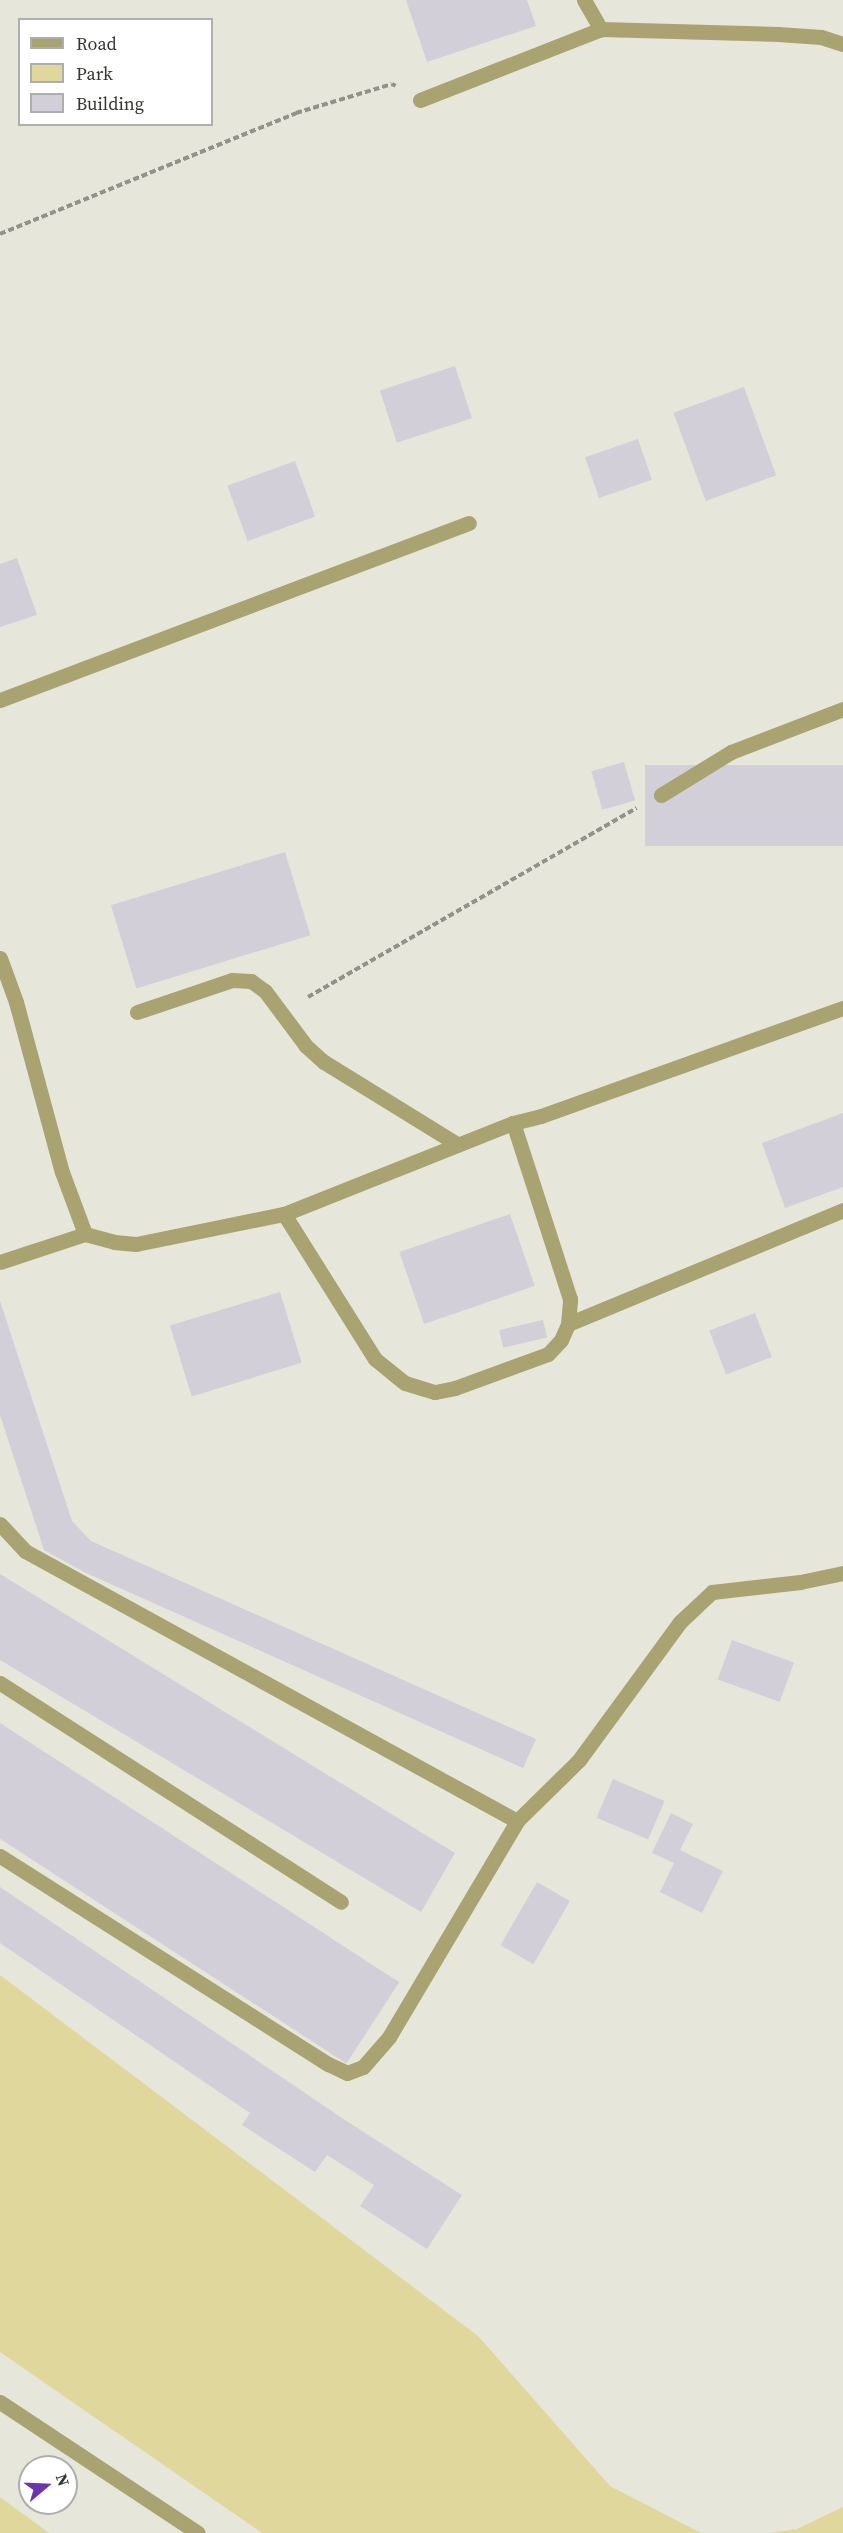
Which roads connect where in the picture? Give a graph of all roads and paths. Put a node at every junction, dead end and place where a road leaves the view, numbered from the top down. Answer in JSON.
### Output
{"nodes":[{"id":1,"x":584,"y":0,"type":"edge"},
{"id":2,"x":601,"y":29,"type":"junction"},
{"id":3,"x":843,"y":44,"type":"edge"},
{"id":4,"x":420,"y":100,"type":"joint"},
{"id":5,"x":0,"y":234,"type":"edge"},
{"id":6,"x":470,"y":523,"type":"dead end"},
{"id":7,"x":0,"y":700,"type":"edge"},
{"id":8,"x":843,"y":709,"type":"edge"},
{"id":9,"x":661,"y":795,"type":"joint"},
{"id":10,"x":0,"y":958,"type":"edge"},
{"id":11,"x":843,"y":1008,"type":"edge"},
{"id":12,"x":136,"y":1012,"type":"dead end"},
{"id":13,"x":280,"y":1012,"type":"junction"},
{"id":14,"x":513,"y":1122,"type":"junction"},
{"id":15,"x":457,"y":1144,"type":"junction"},
{"id":16,"x":843,"y":1210,"type":"edge"},
{"id":17,"x":284,"y":1214,"type":"junction"},
{"id":18,"x":85,"y":1234,"type":"junction"},
{"id":19,"x":0,"y":1262,"type":"edge"},
{"id":20,"x":568,"y":1324,"type":"junction"},
{"id":21,"x":0,"y":1524,"type":"edge"},
{"id":22,"x":843,"y":1573,"type":"edge"},
{"id":23,"x":0,"y":1683,"type":"edge"},
{"id":24,"x":517,"y":1821,"type":"junction"},
{"id":25,"x":0,"y":1856,"type":"edge"},
{"id":26,"x":341,"y":1902,"type":"dead end"},
{"id":27,"x":0,"y":2402,"type":"edge"},
{"id":28,"x":198,"y":2533,"type":"edge"}],
"edges":[{"from":1,"to":2,"type":"street"},
{"from":2,"to":3,"type":"street"},
{"from":2,"to":4,"type":"street"},
{"from":4,"to":5,"type":"path"},
{"from":6,"to":7,"type":"street"},
{"from":8,"to":9,"type":"street"},
{"from":9,"to":13,"type":"path"},
{"from":10,"to":18,"type":"street"},
{"from":11,"to":14,"type":"street"},
{"from":12,"to":13,"type":"street"},
{"from":13,"to":15,"type":"street"},
{"from":14,"to":15,"type":"street"},
{"from":14,"to":20,"type":"street"},
{"from":15,"to":17,"type":"street"},
{"from":16,"to":20,"type":"street"},
{"from":17,"to":18,"type":"street"},
{"from":17,"to":20,"type":"street"},
{"from":18,"to":19,"type":"street"},
{"from":21,"to":24,"type":"street"},
{"from":22,"to":24,"type":"street"},
{"from":23,"to":26,"type":"street"},
{"from":24,"to":25,"type":"street"},
{"from":27,"to":28,"type":"street"}]}
